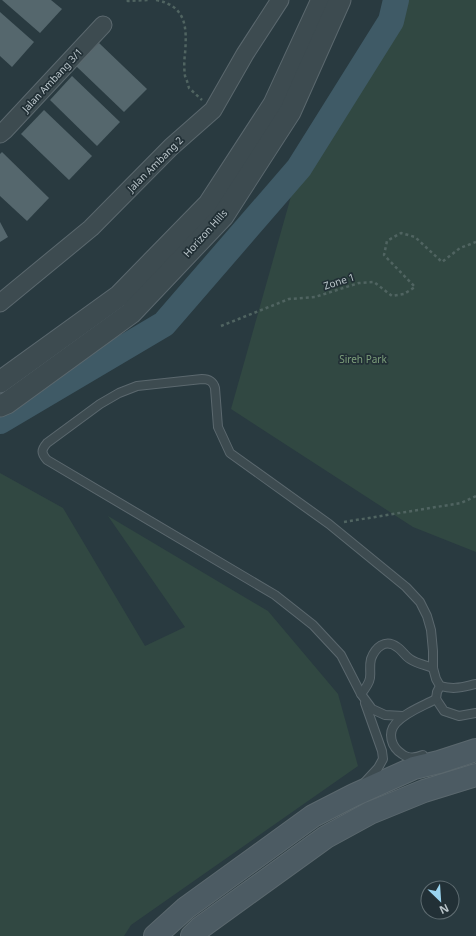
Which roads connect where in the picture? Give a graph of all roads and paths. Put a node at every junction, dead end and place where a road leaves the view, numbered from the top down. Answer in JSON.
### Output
{"nodes":[{"id":1,"x":127,"y":0,"type":"edge"},
{"id":2,"x":148,"y":0,"type":"edge"},
{"id":3,"x":156,"y":0,"type":"edge"},
{"id":4,"x":280,"y":0,"type":"edge"},
{"id":5,"x":322,"y":0,"type":"edge"},
{"id":6,"x":340,"y":0,"type":"edge"},
{"id":7,"x":104,"y":25,"type":"dead end"},
{"id":8,"x":213,"y":110,"type":"junction"},
{"id":9,"x":0,"y":134,"type":"edge"},
{"id":10,"x":476,"y":242,"type":"edge"},
{"id":11,"x":0,"y":304,"type":"edge"},
{"id":12,"x":221,"y":326,"type":"dead end"},
{"id":13,"x":0,"y":382,"type":"edge"},
{"id":14,"x":0,"y":406,"type":"edge"},
{"id":15,"x":476,"y":496,"type":"edge"},
{"id":16,"x":329,"y":524,"type":"junction"},
{"id":17,"x":433,"y":668,"type":"junction"},
{"id":18,"x":476,"y":684,"type":"edge"},
{"id":19,"x":440,"y":686,"type":"junction"},
{"id":20,"x":361,"y":694,"type":"junction"},
{"id":21,"x":436,"y":699,"type":"junction"},
{"id":22,"x":476,"y":713,"type":"edge"},
{"id":23,"x":403,"y":716,"type":"junction"},
{"id":24,"x":476,"y":750,"type":"edge"},
{"id":25,"x":432,"y":753,"type":"dead end"},
{"id":26,"x":476,"y":775,"type":"edge"},
{"id":27,"x":354,"y":795,"type":"junction"},
{"id":28,"x":155,"y":936,"type":"edge"},
{"id":29,"x":192,"y":936,"type":"edge"}],
"edges":[{"from":1,"to":2,"type":"path"},
{"from":3,"to":8,"type":"path"},
{"from":4,"to":8,"type":"street","name":"Jalan Ambang 2"},
{"from":5,"to":13,"type":"street","name":"Horizon Hills"},
{"from":6,"to":14,"type":"street","name":"Horizon Hills"},
{"from":7,"to":9,"type":"street","name":"Jalan Ambang 3/1"},
{"from":8,"to":11,"type":"street","name":"Jalan Ambang 2"},
{"from":10,"to":12,"type":"path","name":"Zone 1"},
{"from":15,"to":16,"type":"path"},
{"from":16,"to":17,"type":"lane"},
{"from":16,"to":20,"type":"lane"},
{"from":17,"to":19,"type":"lane"},
{"from":17,"to":20,"type":"lane"},
{"from":18,"to":19,"type":"lane"},
{"from":19,"to":21,"type":"lane"},
{"from":20,"to":23,"type":"lane"},
{"from":20,"to":27,"type":"lane"},
{"from":21,"to":22,"type":"lane"},
{"from":21,"to":23,"type":"lane"},
{"from":23,"to":25,"type":"lane"},
{"from":24,"to":27,"type":"main road"},
{"from":26,"to":29,"type":"main road"},
{"from":27,"to":28,"type":"main road"}]}
